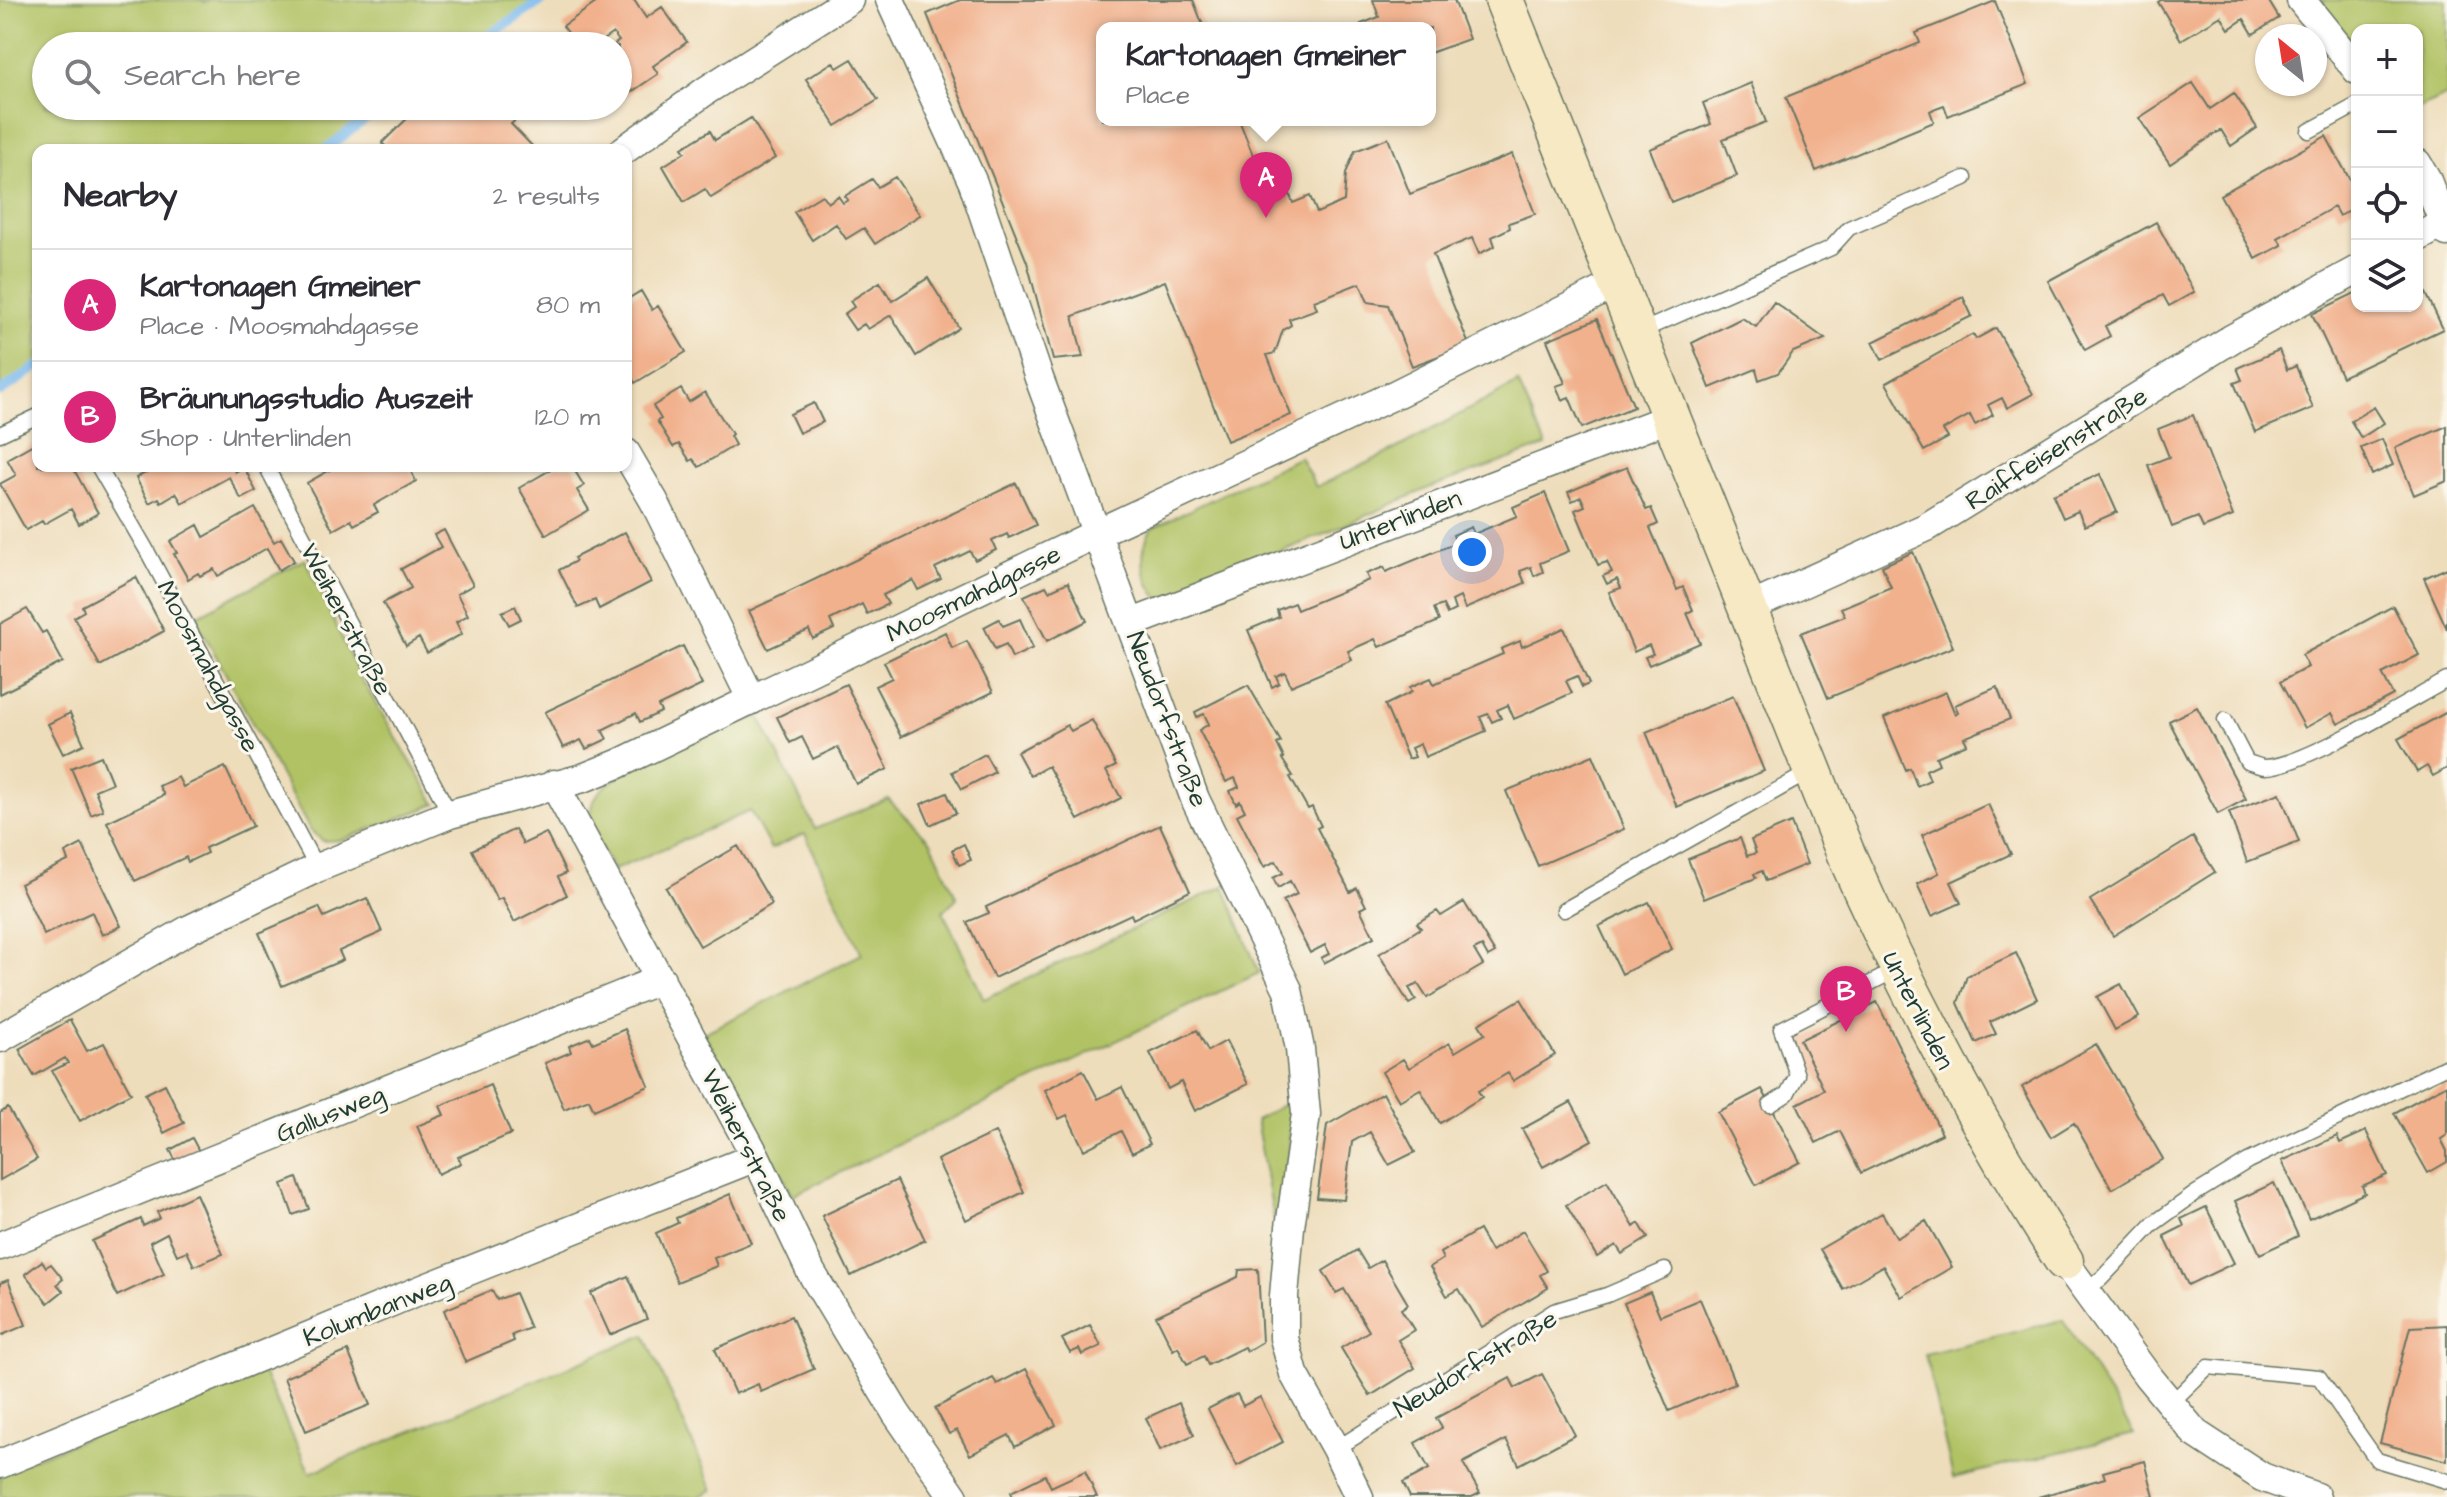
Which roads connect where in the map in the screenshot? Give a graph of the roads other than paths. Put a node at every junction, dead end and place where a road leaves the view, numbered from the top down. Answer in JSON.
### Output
{"nodes":[{"id":1,"x":849,"y":0,"type":"edge"},
{"id":2,"x":890,"y":0,"type":"edge"},
{"id":3,"x":1504,"y":0,"type":"edge"},
{"id":4,"x":2301,"y":0,"type":"edge"},
{"id":5,"x":2351,"y":62,"type":"edge"},
{"id":6,"x":2351,"y":108,"type":"edge"},
{"id":7,"x":2309,"y":131,"type":"dead end"},
{"id":8,"x":632,"y":144,"type":"edge"},
{"id":9,"x":2420,"y":168,"type":"edge"},
{"id":10,"x":1965,"y":178,"type":"dead end"},
{"id":11,"x":2445,"y":228,"type":"edge"},
{"id":12,"x":2423,"y":236,"type":"edge"},
{"id":13,"x":2351,"y":273,"type":"edge"},
{"id":14,"x":1616,"y":284,"type":"junction"},
{"id":15,"x":1636,"y":333,"type":"junction"},
{"id":16,"x":1669,"y":418,"type":"junction"},
{"id":17,"x":32,"y":419,"type":"edge"},
{"id":18,"x":0,"y":434,"type":"edge"},
{"id":19,"x":632,"y":463,"type":"edge"},
{"id":20,"x":101,"y":472,"type":"edge"},
{"id":21,"x":269,"y":472,"type":"edge"},
{"id":22,"x":1097,"y":533,"type":"junction"},
{"id":23,"x":1746,"y":609,"type":"junction"},
{"id":24,"x":1132,"y":623,"type":"junction"},
{"id":25,"x":2447,"y":680,"type":"edge"},
{"id":26,"x":752,"y":700,"type":"junction"},
{"id":27,"x":2225,"y":720,"type":"dead end"},
{"id":28,"x":1812,"y":771,"type":"junction"},
{"id":29,"x":554,"y":784,"type":"junction"},
{"id":30,"x":450,"y":814,"type":"junction"},
{"id":31,"x":317,"y":868,"type":"junction"},
{"id":32,"x":1564,"y":910,"type":"dead end"},
{"id":33,"x":1898,"y":969,"type":"junction"},
{"id":34,"x":661,"y":979,"type":"junction"},
{"id":35,"x":0,"y":1038,"type":"edge"},
{"id":36,"x":2447,"y":1066,"type":"edge"},
{"id":37,"x":1770,"y":1105,"type":"dead end"},
{"id":38,"x":756,"y":1157,"type":"junction"},
{"id":39,"x":0,"y":1246,"type":"edge"},
{"id":40,"x":1665,"y":1270,"type":"dead end"},
{"id":41,"x":2074,"y":1276,"type":"junction"},
{"id":42,"x":2170,"y":1404,"type":"junction"},
{"id":43,"x":1336,"y":1449,"type":"junction"},
{"id":44,"x":0,"y":1464,"type":"edge"},
{"id":45,"x":2447,"y":1481,"type":"edge"},
{"id":46,"x":954,"y":1497,"type":"edge"},
{"id":47,"x":1359,"y":1497,"type":"edge"},
{"id":48,"x":2315,"y":1497,"type":"edge"}],
"edges":[{"from":1,"to":8,"type":"street"},
{"from":2,"to":22,"type":"street","name":"Neudorfstraße"},
{"from":3,"to":14,"type":"main road","name":"Unterlinden"},
{"from":4,"to":5,"type":"street"},
{"from":6,"to":7,"type":"lane"},
{"from":9,"to":11,"type":"street"},
{"from":10,"to":15,"type":"lane"},
{"from":11,"to":12,"type":"street"},
{"from":13,"to":23,"type":"street","name":"Raiffeisenstraße"},
{"from":14,"to":15,"type":"main road","name":"Unterlinden"},
{"from":14,"to":22,"type":"street","name":"Moosmahdgasse"},
{"from":15,"to":16,"type":"main road","name":"Unterlinden"},
{"from":16,"to":23,"type":"main road","name":"Unterlinden"},
{"from":16,"to":24,"type":"street","name":"Unterlinden"},
{"from":17,"to":18,"type":"lane"},
{"from":19,"to":26,"type":"street"},
{"from":20,"to":31,"type":"lane","name":"Moosmahdgasse"},
{"from":21,"to":30,"type":"lane","name":"Weiherstraße"},
{"from":22,"to":24,"type":"street","name":"Neudorfstraße"},
{"from":22,"to":26,"type":"street","name":"Moosmahdgasse"},
{"from":23,"to":28,"type":"main road","name":"Unterlinden"},
{"from":24,"to":43,"type":"street","name":"Neudorfstraße"},
{"from":25,"to":27,"type":"lane"},
{"from":26,"to":29,"type":"street","name":"Moosmahdgasse"},
{"from":28,"to":32,"type":"lane"},
{"from":28,"to":33,"type":"main road","name":"Unterlinden"},
{"from":29,"to":30,"type":"street","name":"Moosmahdgasse"},
{"from":29,"to":34,"type":"street","name":"Weiherstraße"},
{"from":30,"to":31,"type":"street","name":"Moosmahdgasse"},
{"from":31,"to":35,"type":"street","name":"Moosmahdgasse"},
{"from":33,"to":37,"type":"lane"},
{"from":33,"to":41,"type":"main road","name":"Unterlinden"},
{"from":34,"to":38,"type":"street","name":"Weiherstraße"},
{"from":34,"to":39,"type":"street","name":"Gallusweg"},
{"from":36,"to":41,"type":"lane"},
{"from":38,"to":44,"type":"street","name":"Kolumbanweg"},
{"from":38,"to":46,"type":"street","name":"Weiherstraße"},
{"from":40,"to":43,"type":"lane","name":"Neudorfstraße"},
{"from":41,"to":42,"type":"street","name":"Unterlinden"},
{"from":42,"to":45,"type":"lane"},
{"from":42,"to":48,"type":"street","name":"Unterlinden"},
{"from":43,"to":47,"type":"street","name":"Neudorfstraße"}]}
